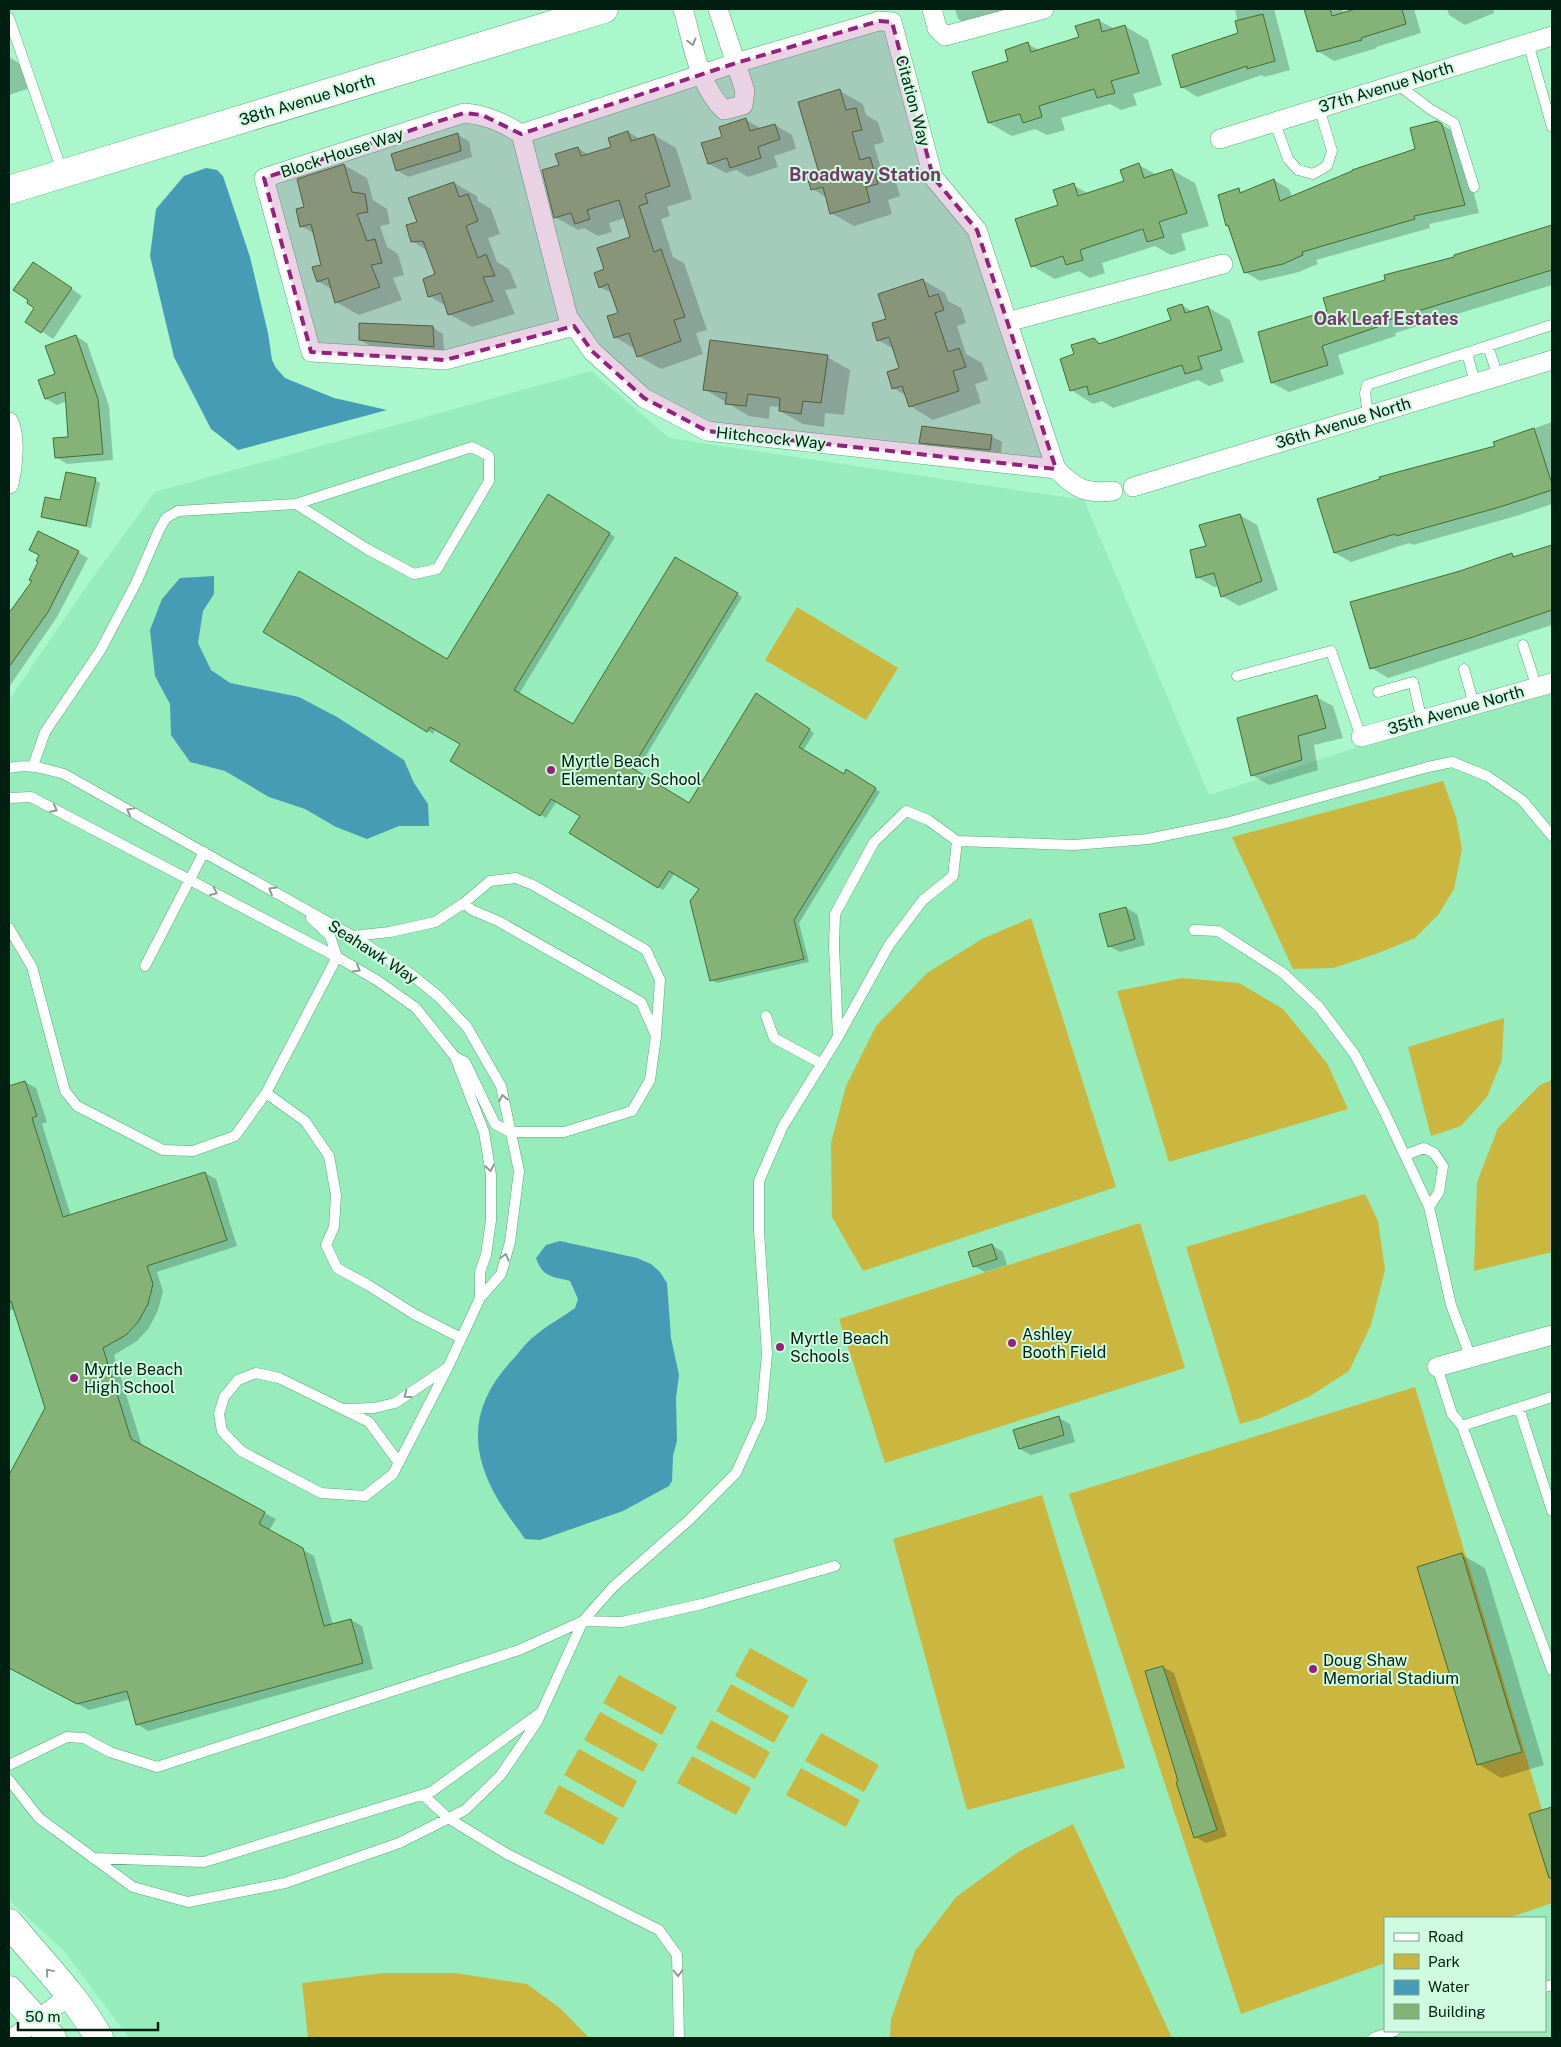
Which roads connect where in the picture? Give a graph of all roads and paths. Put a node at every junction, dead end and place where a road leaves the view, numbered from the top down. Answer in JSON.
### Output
{"nodes":[{"id":1,"x":604,"y":9,"type":"edge"},
{"id":2,"x":683,"y":9,"type":"edge"},
{"id":3,"x":718,"y":9,"type":"edge"},
{"id":4,"x":932,"y":9,"type":"edge"},
{"id":5,"x":1044,"y":9,"type":"edge"},
{"id":6,"x":882,"y":15,"type":"edge"},
{"id":7,"x":9,"y":18,"type":"edge"},
{"id":8,"x":1552,"y":36,"type":"edge"},
{"id":9,"x":1528,"y":43,"type":"junction"},
{"id":10,"x":736,"y":63,"type":"junction"},
{"id":11,"x":701,"y":75,"type":"junction"},
{"id":12,"x":1397,"y":84,"type":"junction"},
{"id":13,"x":1319,"y":108,"type":"junction"},
{"id":14,"x":1275,"y":123,"type":"junction"},
{"id":15,"x":1552,"y":127,"type":"edge"},
{"id":16,"x":520,"y":134,"type":"junction"},
{"id":17,"x":1220,"y":139,"type":"dead end"},
{"id":18,"x":64,"y":174,"type":"junction"},
{"id":19,"x":1474,"y":187,"type":"dead end"},
{"id":20,"x":9,"y":190,"type":"edge"},
{"id":21,"x":1223,"y":264,"type":"dead end"},
{"id":22,"x":1007,"y":322,"type":"junction"},
{"id":23,"x":1552,"y":324,"type":"edge"},
{"id":24,"x":574,"y":326,"type":"junction"},
{"id":25,"x":1488,"y":346,"type":"junction"},
{"id":26,"x":1467,"y":353,"type":"junction"},
{"id":27,"x":1552,"y":360,"type":"edge"},
{"id":28,"x":1498,"y":376,"type":"junction"},
{"id":29,"x":1475,"y":383,"type":"junction"},
{"id":30,"x":1368,"y":416,"type":"junction"},
{"id":31,"x":9,"y":422,"type":"edge"},
{"id":32,"x":1056,"y":469,"type":"junction"},
{"id":33,"x":9,"y":484,"type":"edge"},
{"id":34,"x":1133,"y":486,"type":"dead end"},
{"id":35,"x":1114,"y":491,"type":"dead end"},
{"id":36,"x":296,"y":504,"type":"junction"},
{"id":37,"x":1523,"y":645,"type":"dead end"},
{"id":38,"x":1464,"y":669,"type":"dead end"},
{"id":39,"x":1237,"y":676,"type":"dead end"},
{"id":40,"x":1544,"y":685,"type":"edge"},
{"id":41,"x":1378,"y":692,"type":"dead end"},
{"id":42,"x":1474,"y":705,"type":"junction"},
{"id":43,"x":1422,"y":720,"type":"junction"},
{"id":44,"x":1361,"y":736,"type":"joint"},
{"id":45,"x":33,"y":766,"type":"junction"},
{"id":46,"x":9,"y":768,"type":"edge"},
{"id":47,"x":9,"y":798,"type":"edge"},
{"id":48,"x":1552,"y":836,"type":"edge"},
{"id":49,"x":957,"y":841,"type":"junction"},
{"id":50,"x":204,"y":852,"type":"junction"},
{"id":51,"x":188,"y":880,"type":"junction"},
{"id":52,"x":464,"y":903,"type":"junction"},
{"id":53,"x":299,"y":907,"type":"junction"},
{"id":54,"x":9,"y":928,"type":"edge"},
{"id":55,"x":1194,"y":930,"type":"dead end"},
{"id":56,"x":353,"y":936,"type":"junction"},
{"id":57,"x":337,"y":957,"type":"junction"},
{"id":58,"x":145,"y":966,"type":"dead end"},
{"id":59,"x":766,"y":1016,"type":"dead end"},
{"id":60,"x":656,"y":1036,"type":"junction"},
{"id":61,"x":838,"y":1036,"type":"junction"},
{"id":62,"x":456,"y":1057,"type":"junction"},
{"id":63,"x":822,"y":1064,"type":"junction"},
{"id":64,"x":266,"y":1093,"type":"junction"},
{"id":65,"x":510,"y":1132,"type":"junction"},
{"id":66,"x":1405,"y":1155,"type":"junction"},
{"id":67,"x":1429,"y":1207,"type":"junction"},
{"id":68,"x":480,"y":1298,"type":"junction"},
{"id":69,"x":1552,"y":1335,"type":"edge"},
{"id":70,"x":461,"y":1338,"type":"junction"},
{"id":71,"x":1471,"y":1358,"type":"junction"},
{"id":72,"x":1437,"y":1367,"type":"joint"},
{"id":73,"x":448,"y":1368,"type":"junction"},
{"id":74,"x":1552,"y":1397,"type":"edge"},
{"id":75,"x":1519,"y":1408,"type":"junction"},
{"id":76,"x":343,"y":1409,"type":"junction"},
{"id":77,"x":1462,"y":1426,"type":"junction"},
{"id":78,"x":399,"y":1463,"type":"junction"},
{"id":79,"x":1552,"y":1511,"type":"edge"},
{"id":80,"x":835,"y":1566,"type":"dead end"},
{"id":81,"x":583,"y":1621,"type":"junction"},
{"id":82,"x":1552,"y":1670,"type":"edge"},
{"id":83,"x":541,"y":1712,"type":"junction"},
{"id":84,"x":9,"y":1765,"type":"edge"},
{"id":85,"x":9,"y":1780,"type":"edge"},
{"id":86,"x":423,"y":1795,"type":"junction"},
{"id":87,"x":448,"y":1818,"type":"junction"},
{"id":88,"x":93,"y":1858,"type":"junction"},
{"id":89,"x":9,"y":1923,"type":"edge"},
{"id":90,"x":9,"y":1990,"type":"edge"},
{"id":91,"x":69,"y":1996,"type":"junction"},
{"id":92,"x":44,"y":2030,"type":"edge"},
{"id":93,"x":1392,"y":2032,"type":"edge"},
{"id":94,"x":13,"y":2038,"type":"edge"},
{"id":95,"x":99,"y":2038,"type":"edge"},
{"id":96,"x":679,"y":2038,"type":"edge"},
{"id":97,"x":1373,"y":2038,"type":"edge"}],
"edges":[{"from":1,"to":18,"type":"main road","name":"38th Avenue North"},
{"from":2,"to":11,"type":"street","one_way":true},
{"from":3,"to":10,"type":"street"},
{"from":4,"to":5,"type":"street"},
{"from":6,"to":10,"type":"street","name":"Citation Way"},
{"from":6,"to":22,"type":"street","name":"Citation Way"},
{"from":7,"to":18,"type":"lane"},
{"from":8,"to":9,"type":"street","name":"37th Avenue North"},
{"from":9,"to":12,"type":"street","name":"37th Avenue North"},
{"from":9,"to":15,"type":"lane"},
{"from":10,"to":11,"type":"street"},
{"from":10,"to":11,"type":"street"},
{"from":11,"to":16,"type":"street"},
{"from":12,"to":13,"type":"street","name":"37th Avenue North"},
{"from":12,"to":19,"type":"lane"},
{"from":13,"to":14,"type":"street","name":"37th Avenue North"},
{"from":13,"to":14,"type":"lane"},
{"from":14,"to":17,"type":"street","name":"37th Avenue North"},
{"from":16,"to":24,"type":"street","name":"Hitchcock Way"},
{"from":16,"to":24,"type":"street","name":"Block House Way"},
{"from":18,"to":20,"type":"main road","name":"38th Avenue North"},
{"from":21,"to":22,"type":"street"},
{"from":22,"to":32,"type":"street","name":"Citation Way"},
{"from":23,"to":25,"type":"lane"},
{"from":24,"to":32,"type":"street","name":"Hitchcock Way"},
{"from":25,"to":26,"type":"lane"},
{"from":25,"to":28,"type":"lane"},
{"from":26,"to":29,"type":"lane"},
{"from":26,"to":30,"type":"lane"},
{"from":27,"to":28,"type":"street","name":"36th Avenue North"},
{"from":28,"to":29,"type":"street","name":"36th Avenue North"},
{"from":29,"to":30,"type":"street","name":"36th Avenue North"},
{"from":30,"to":34,"type":"street","name":"36th Avenue North"},
{"from":31,"to":33,"type":"street"},
{"from":32,"to":35,"type":"street","name":"Citation Way"},
{"from":36,"to":36,"type":"lane"},
{"from":36,"to":45,"type":"lane"},
{"from":37,"to":40,"type":"lane"},
{"from":38,"to":42,"type":"lane"},
{"from":39,"to":44,"type":"lane"},
{"from":40,"to":42,"type":"street","name":"35th Avenue North"},
{"from":41,"to":43,"type":"lane"},
{"from":42,"to":43,"type":"street","name":"35th Avenue North"},
{"from":43,"to":44,"type":"street","name":"35th Avenue North"},
{"from":45,"to":46,"type":"lane","name":"Seahawk Way"},
{"from":50,"to":45,"type":"lane","name":"Seahawk Way","one_way":true},
{"from":47,"to":51,"type":"lane","name":"Seahawk Way","one_way":true},
{"from":48,"to":49,"type":"lane"},
{"from":49,"to":61,"type":"lane"},
{"from":49,"to":61,"type":"lane"},
{"from":50,"to":51,"type":"lane"},
{"from":53,"to":50,"type":"lane","name":"Seahawk Way","one_way":true},
{"from":51,"to":57,"type":"lane","name":"Seahawk Way","one_way":true},
{"from":51,"to":58,"type":"lane"},
{"from":52,"to":56,"type":"lane"},
{"from":52,"to":60,"type":"lane"},
{"from":52,"to":60,"type":"lane"},
{"from":53,"to":56,"type":"lane","name":"Seahawk Way"},
{"from":53,"to":57,"type":"lane"},
{"from":54,"to":64,"type":"lane"},
{"from":55,"to":66,"type":"lane"},
{"from":65,"to":56,"type":"lane","name":"Seahawk Way","one_way":true},
{"from":57,"to":62,"type":"lane","name":"Seahawk Way","one_way":true},
{"from":57,"to":64,"type":"lane"},
{"from":59,"to":63,"type":"lane"},
{"from":60,"to":65,"type":"lane"},
{"from":61,"to":63,"type":"lane"},
{"from":62,"to":65,"type":"lane"},
{"from":62,"to":68,"type":"lane","name":"Seahawk Way","one_way":true},
{"from":63,"to":81,"type":"lane"},
{"from":64,"to":70,"type":"lane"},
{"from":68,"to":65,"type":"lane","name":"Seahawk Way","one_way":true},
{"from":66,"to":67,"type":"lane"},
{"from":66,"to":67,"type":"lane"},
{"from":67,"to":71,"type":"lane"},
{"from":68,"to":70,"type":"lane","name":"Seahawk Way"},
{"from":69,"to":71,"type":"street"},
{"from":70,"to":73,"type":"lane","name":"Seahawk Way"},
{"from":71,"to":72,"type":"street"},
{"from":72,"to":77,"type":"lane"},
{"from":73,"to":76,"type":"lane","name":"Seahawk Way","one_way":true},
{"from":73,"to":78,"type":"lane","name":"Seahawk Way"},
{"from":74,"to":75,"type":"lane"},
{"from":75,"to":77,"type":"lane"},
{"from":75,"to":79,"type":"lane"},
{"from":76,"to":78,"type":"lane","name":"Seahawk Way"},
{"from":76,"to":78,"type":"lane","name":"Seahawk Way"},
{"from":77,"to":82,"type":"lane"},
{"from":80,"to":81,"type":"lane"},
{"from":81,"to":83,"type":"lane"},
{"from":81,"to":84,"type":"lane"},
{"from":83,"to":86,"type":"lane"},
{"from":83,"to":87,"type":"lane"},
{"from":85,"to":88,"type":"lane"},
{"from":86,"to":87,"type":"lane"},
{"from":86,"to":88,"type":"lane"},
{"from":87,"to":88,"type":"lane"},
{"from":87,"to":96,"type":"lane","one_way":true},
{"from":91,"to":89,"type":"main road","one_way":true},
{"from":90,"to":92,"type":"main road"},
{"from":91,"to":92,"type":"street"},
{"from":91,"to":95,"type":"main road"},
{"from":92,"to":94,"type":"street"},
{"from":93,"to":97,"type":"lane"}]}
